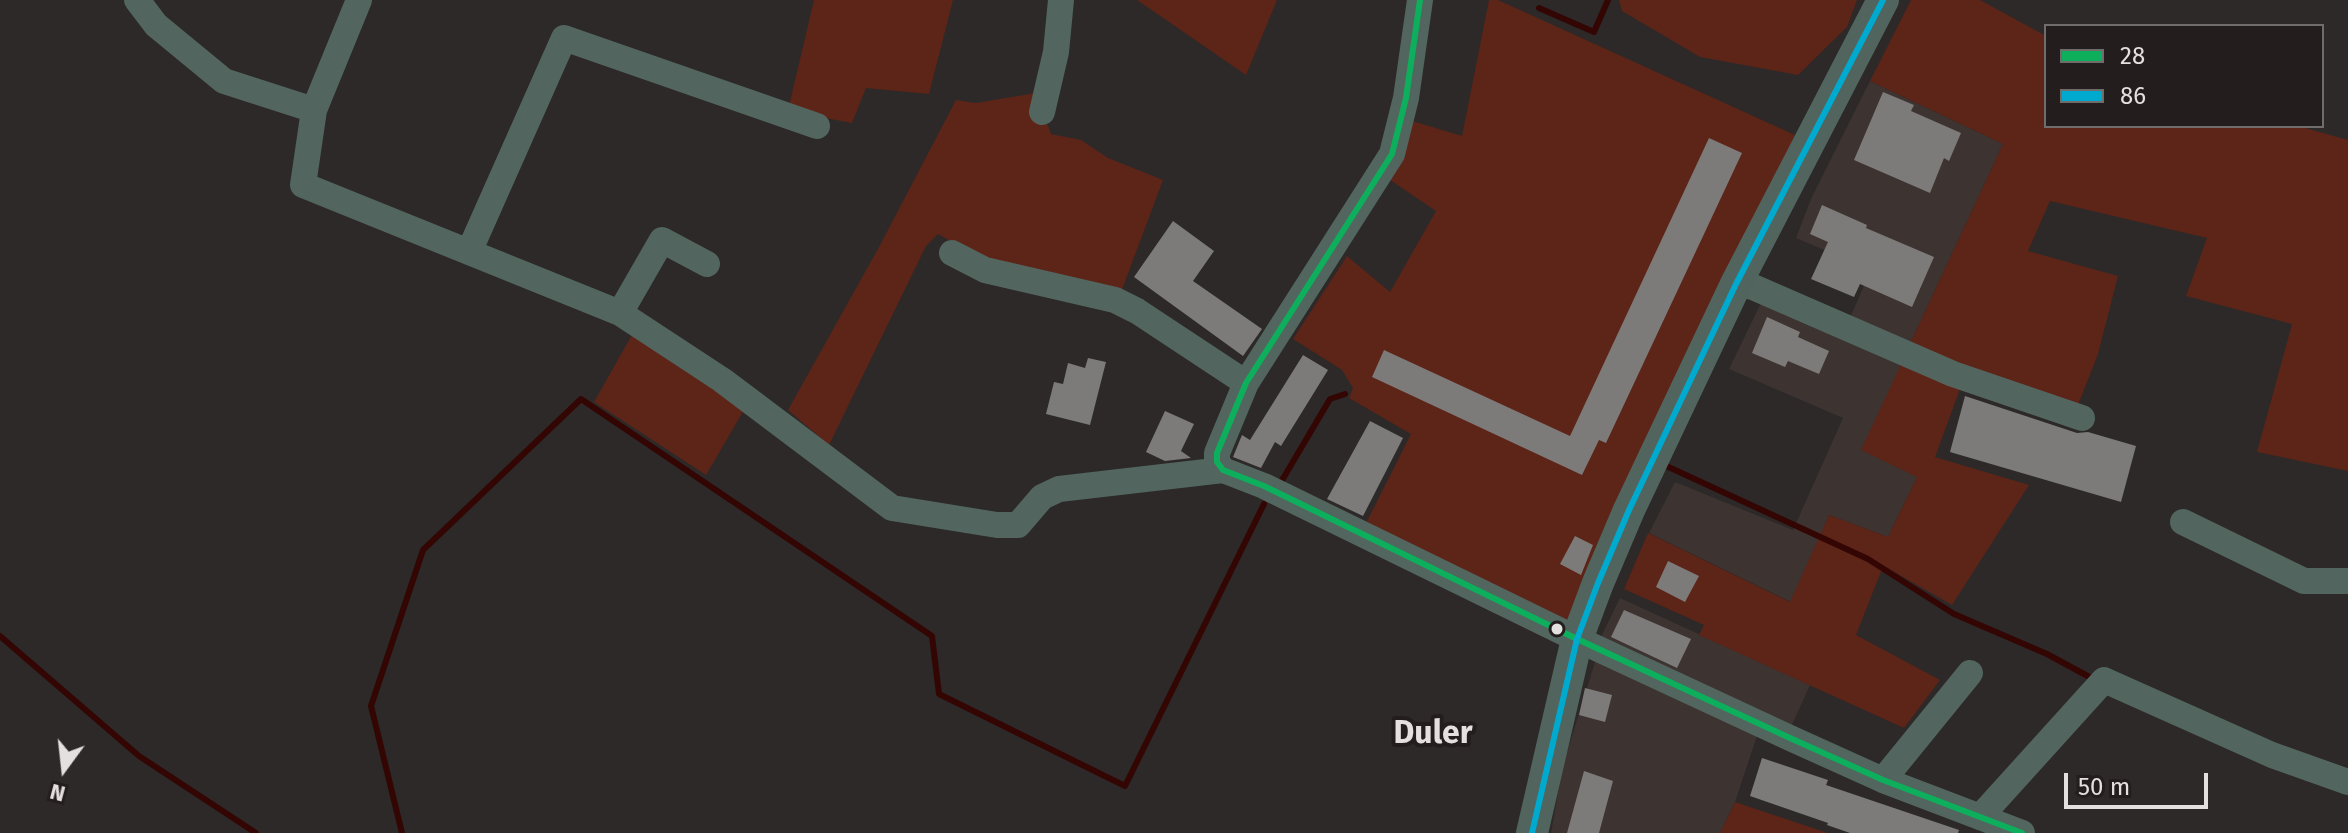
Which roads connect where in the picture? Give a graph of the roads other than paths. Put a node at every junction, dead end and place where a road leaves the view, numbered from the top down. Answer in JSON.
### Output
{"nodes":[{"id":1,"x":137,"y":0,"type":"edge"},
{"id":2,"x":359,"y":0,"type":"edge"},
{"id":3,"x":1061,"y":0,"type":"edge"},
{"id":4,"x":1420,"y":0,"type":"edge"},
{"id":5,"x":1883,"y":0,"type":"edge"},
{"id":6,"x":314,"y":110,"type":"junction"},
{"id":7,"x":1042,"y":112,"type":"dead end"},
{"id":8,"x":817,"y":126,"type":"dead end"},
{"id":9,"x":469,"y":252,"type":"junction"},
{"id":10,"x":952,"y":253,"type":"dead end"},
{"id":11,"x":707,"y":264,"type":"dead end"},
{"id":12,"x":1736,"y":284,"type":"junction"},
{"id":13,"x":620,"y":313,"type":"junction"},
{"id":14,"x":1246,"y":383,"type":"junction"},
{"id":15,"x":2082,"y":418,"type":"dead end"},
{"id":16,"x":1223,"y":470,"type":"junction"},
{"id":17,"x":2183,"y":522,"type":"dead end"},
{"id":18,"x":2348,"y":581,"type":"edge"},
{"id":19,"x":1577,"y":639,"type":"junction"},
{"id":20,"x":1970,"y":673,"type":"dead end"},
{"id":21,"x":1883,"y":780,"type":"junction"},
{"id":22,"x":2348,"y":782,"type":"edge"},
{"id":23,"x":1980,"y":817,"type":"junction"},
{"id":24,"x":1532,"y":833,"type":"edge"},
{"id":25,"x":2022,"y":833,"type":"edge"}],
"edges":[{"from":1,"to":6,"type":"street"},
{"from":2,"to":6,"type":"street"},
{"from":3,"to":7,"type":"street"},
{"from":4,"to":14,"type":"street"},
{"from":5,"to":12,"type":"main road"},
{"from":6,"to":9,"type":"street"},
{"from":8,"to":9,"type":"street"},
{"from":9,"to":13,"type":"street"},
{"from":10,"to":14,"type":"street"},
{"from":11,"to":13,"type":"street"},
{"from":12,"to":15,"type":"street"},
{"from":12,"to":19,"type":"main road"},
{"from":13,"to":16,"type":"street"},
{"from":14,"to":16,"type":"street"},
{"from":16,"to":19,"type":"street"},
{"from":17,"to":18,"type":"street"},
{"from":19,"to":21,"type":"street"},
{"from":19,"to":24,"type":"main road"},
{"from":20,"to":21,"type":"street"},
{"from":21,"to":23,"type":"street"},
{"from":22,"to":23,"type":"street"},
{"from":23,"to":25,"type":"street"}]}
